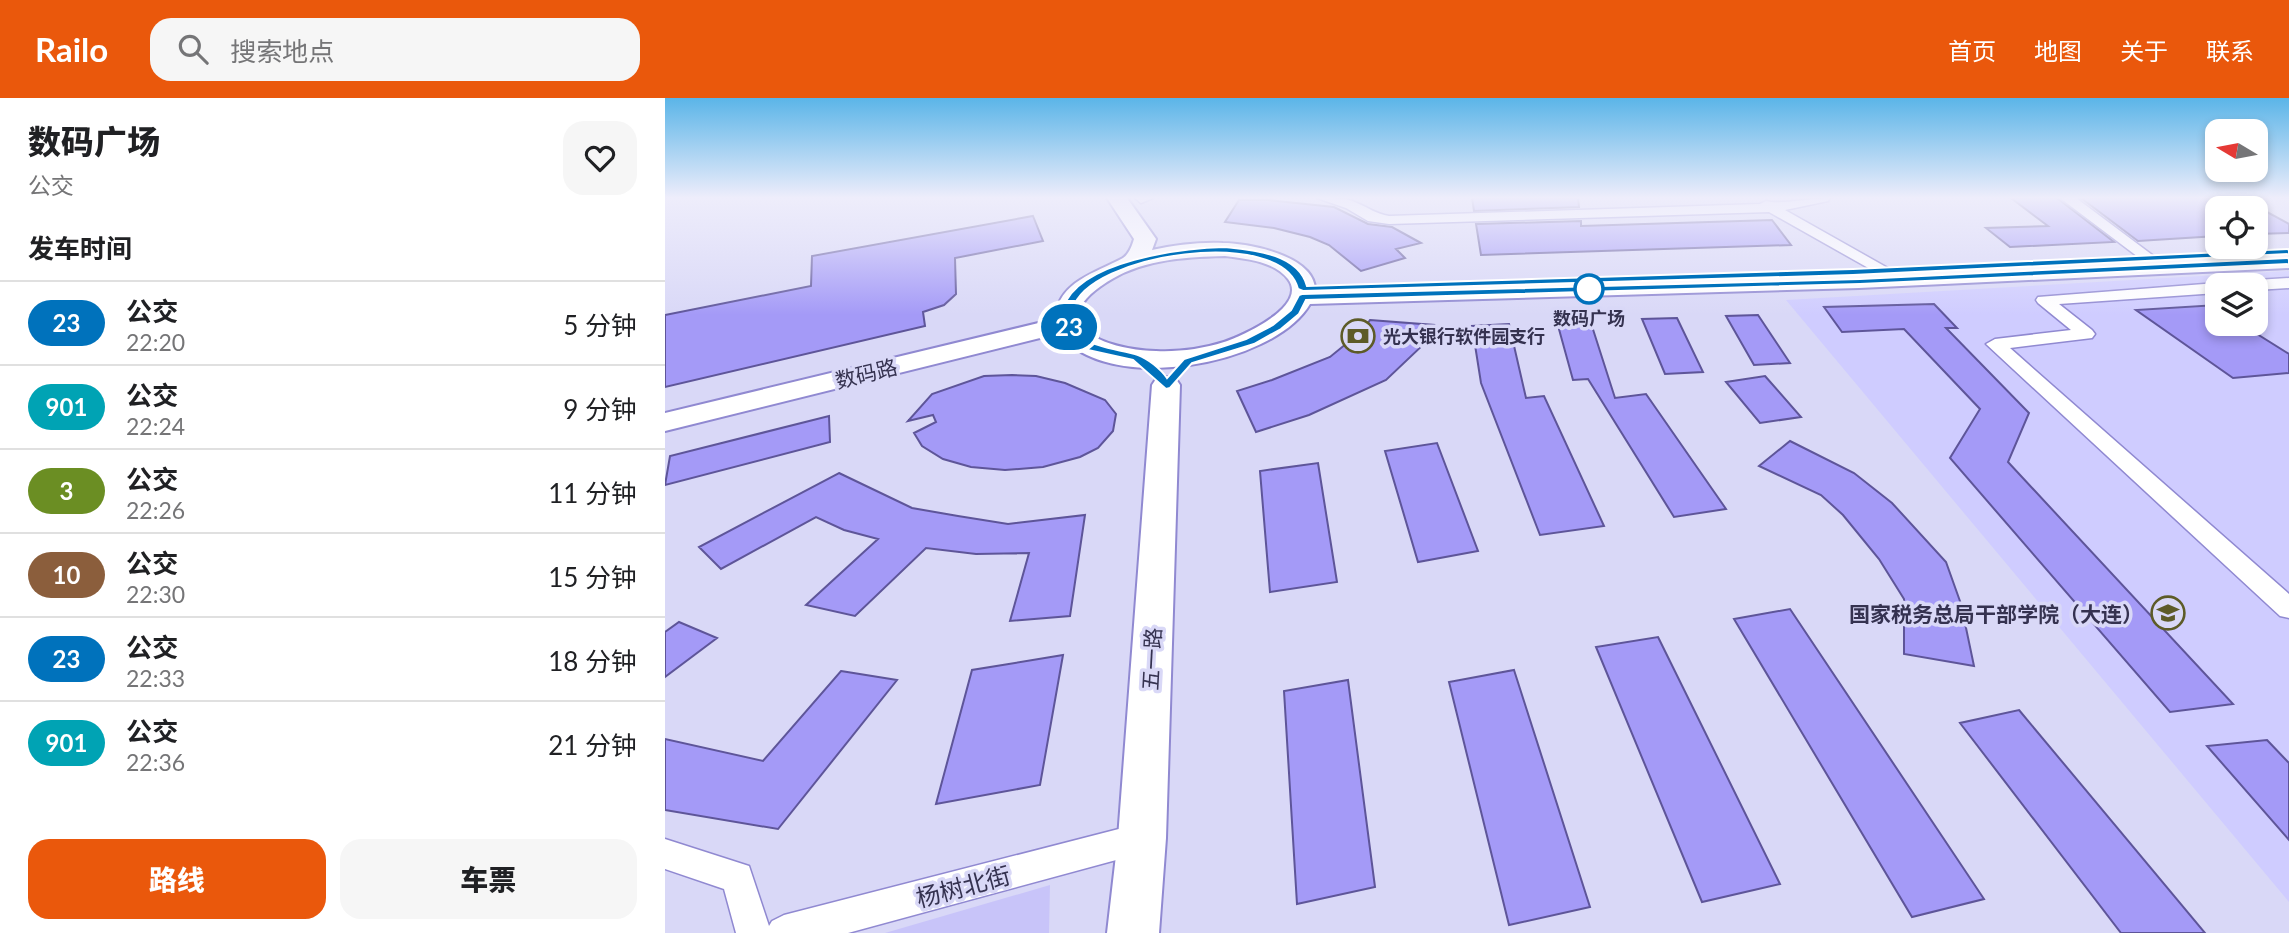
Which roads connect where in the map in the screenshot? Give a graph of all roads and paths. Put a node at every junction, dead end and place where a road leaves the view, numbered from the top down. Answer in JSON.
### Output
{"nodes":[{"id":1,"x":1144,"y":237,"type":"edge"},
{"id":2,"x":1169,"y":237,"type":"edge"},
{"id":3,"x":1825,"y":237,"type":"edge"},
{"id":4,"x":2120,"y":237,"type":"edge"},
{"id":5,"x":1188,"y":250,"type":"junction"},
{"id":6,"x":2289,"y":251,"type":"edge"},
{"id":7,"x":2289,"y":261,"type":"edge"},
{"id":8,"x":1131,"y":263,"type":"junction"},
{"id":9,"x":2157,"y":264,"type":"junction"},
{"id":10,"x":1893,"y":275,"type":"junction"},
{"id":11,"x":2289,"y":283,"type":"edge"},
{"id":12,"x":2268,"y":284,"type":"edge"},
{"id":13,"x":2205,"y":289,"type":"edge"},
{"id":14,"x":1302,"y":293,"type":"junction"},
{"id":15,"x":1067,"y":324,"type":"junction"},
{"id":16,"x":1208,"y":354,"type":"junction"},
{"id":17,"x":1136,"y":357,"type":"junction"},
{"id":18,"x":1166,"y":385,"type":"junction"},
{"id":19,"x":665,"y":422,"type":"edge"},
{"id":20,"x":2289,"y":610,"type":"edge"},
{"id":21,"x":1142,"y":838,"type":"junction"},
{"id":22,"x":665,"y":854,"type":"edge"},
{"id":23,"x":754,"y":933,"type":"edge"},
{"id":24,"x":784,"y":933,"type":"edge"},
{"id":25,"x":1133,"y":933,"type":"edge"}],
"edges":[{"from":1,"to":8,"type":"main road"},
{"from":2,"to":5,"type":"main road"},
{"from":3,"to":10,"type":"street"},
{"from":4,"to":9,"type":"street"},
{"from":5,"to":8,"type":"main road"},
{"from":5,"to":14,"type":"main road"},
{"from":6,"to":9,"type":"main road"},
{"from":7,"to":9,"type":"main road"},
{"from":8,"to":15,"type":"main road"},
{"from":9,"to":10,"type":"main road"},
{"from":10,"to":14,"type":"main road"},
{"from":11,"to":12,"type":"street"},
{"from":13,"to":20,"type":"street"},
{"from":14,"to":16,"type":"main road"},
{"from":15,"to":17,"type":"main road"},
{"from":15,"to":19,"type":"main road","name":"数码路"},
{"from":16,"to":17,"type":"main road"},
{"from":16,"to":18,"type":"main road"},
{"from":17,"to":18,"type":"main road"},
{"from":18,"to":21,"type":"main road","name":"五一路"},
{"from":21,"to":24,"type":"street","name":"杨树北街"},
{"from":21,"to":25,"type":"main road","name":"五一路"},
{"from":22,"to":23,"type":"street"}]}
